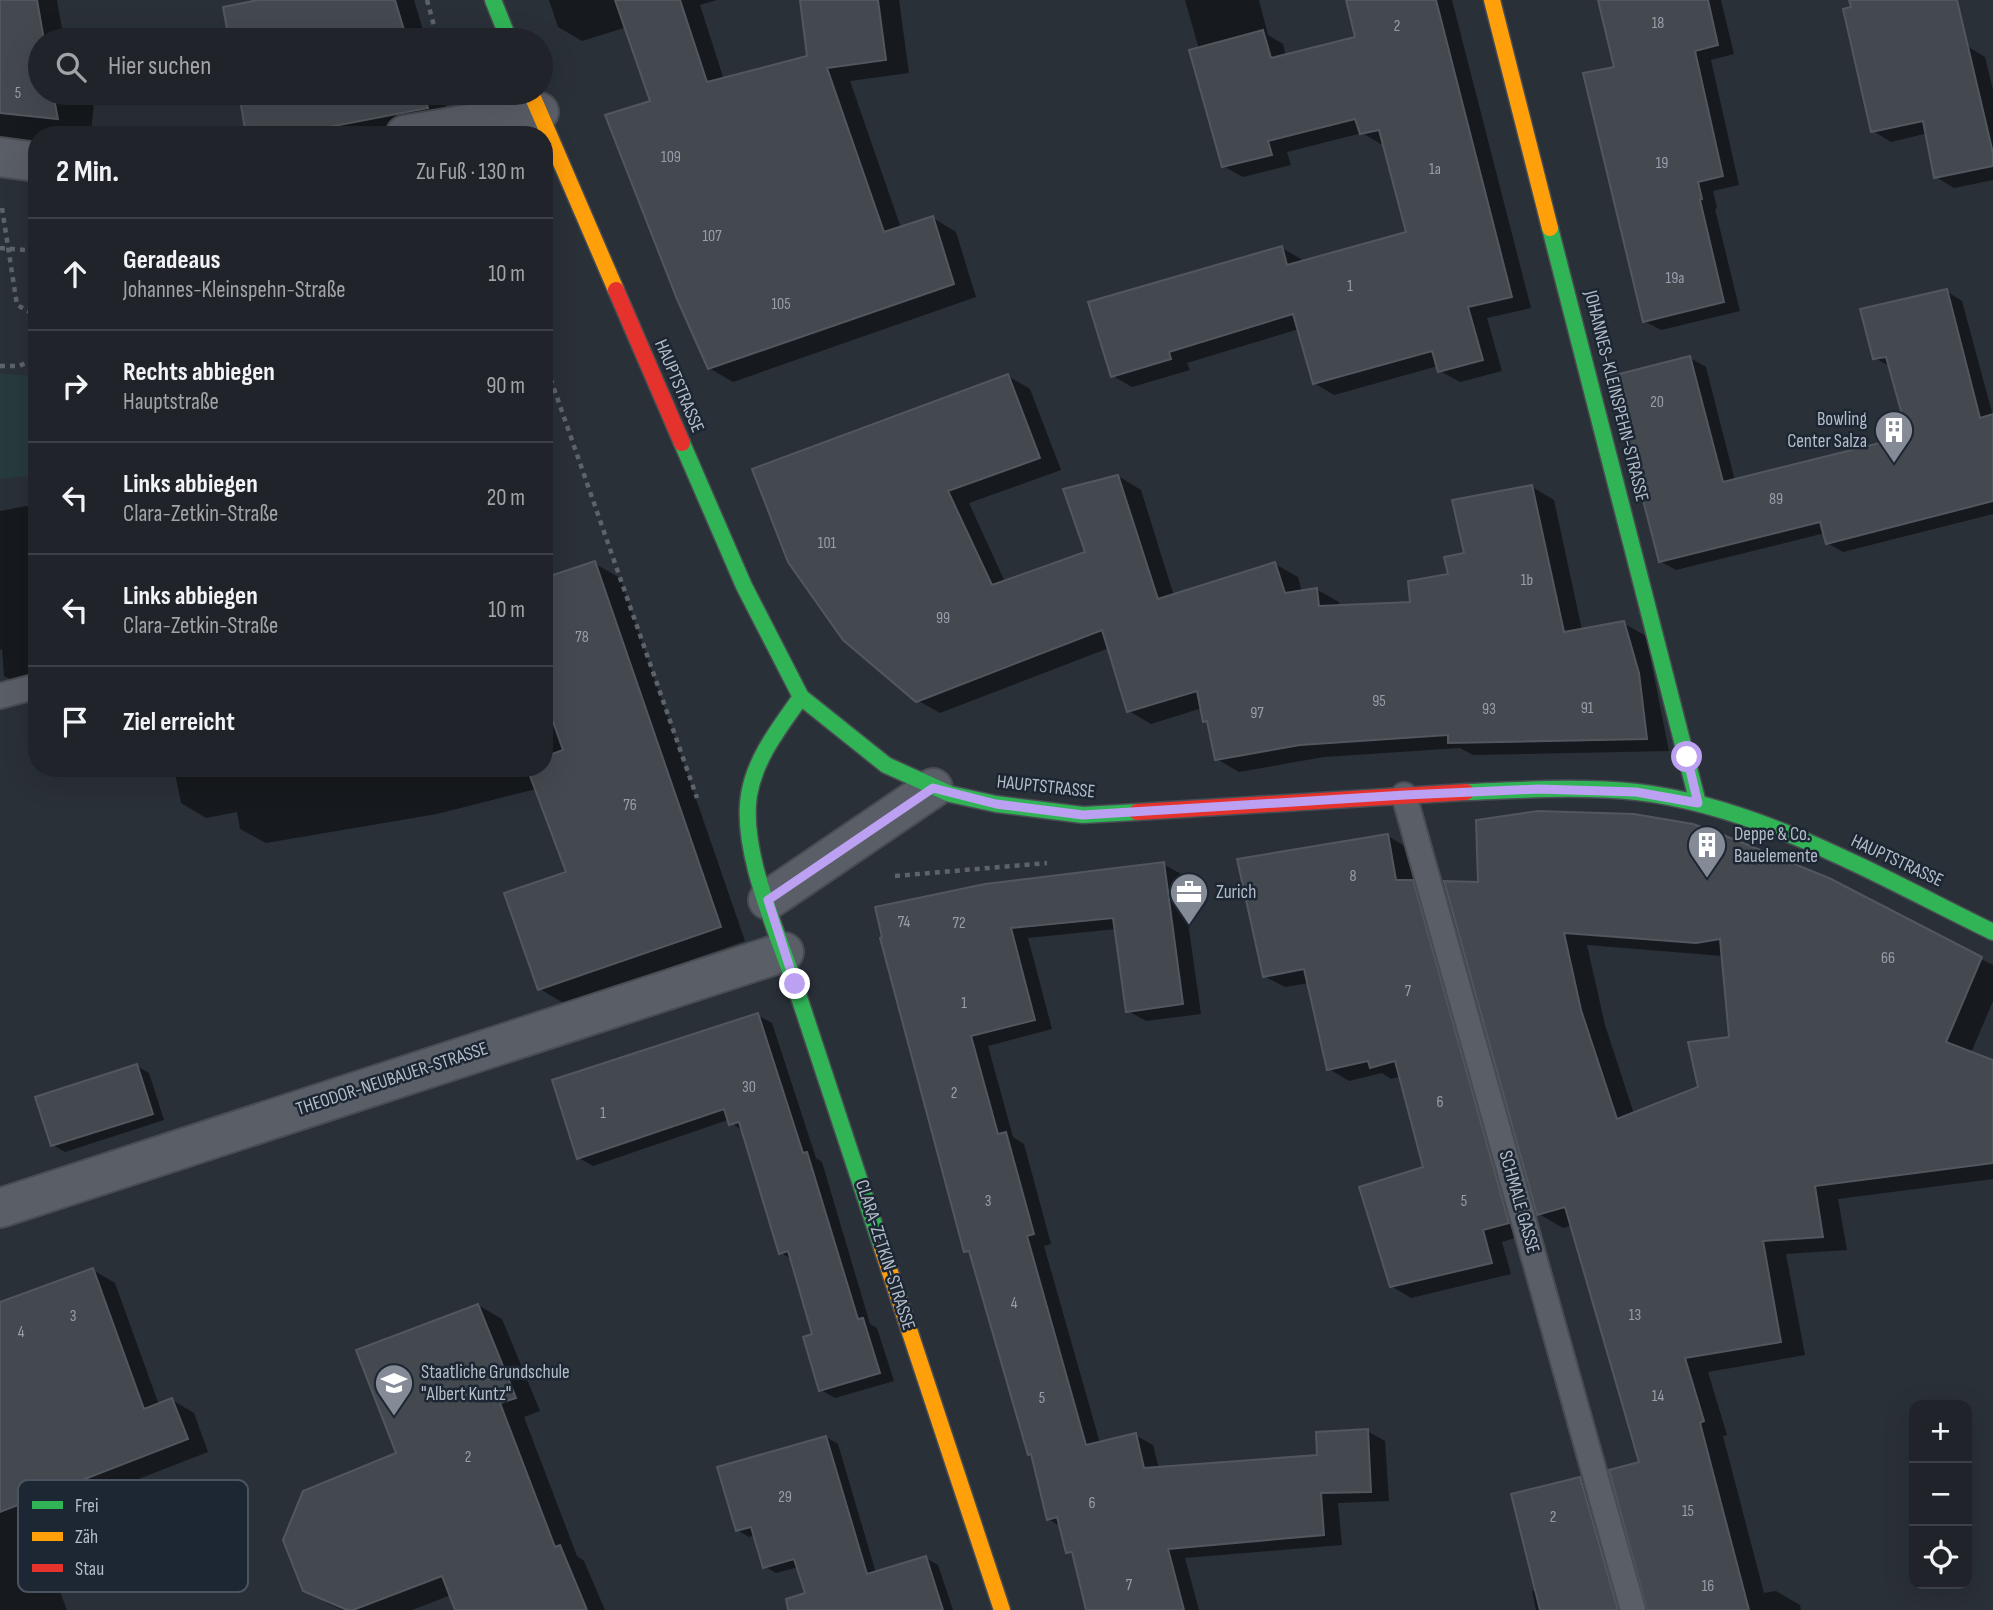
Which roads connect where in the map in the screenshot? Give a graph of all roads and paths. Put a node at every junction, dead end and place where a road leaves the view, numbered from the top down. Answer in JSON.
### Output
{"nodes":[{"id":1,"x":427,"y":0,"type":"edge"},
{"id":2,"x":493,"y":0,"type":"edge"},
{"id":3,"x":1492,"y":0,"type":"edge"},
{"id":4,"x":435,"y":28,"type":"edge"},
{"id":5,"x":504,"y":28,"type":"edge"},
{"id":6,"x":523,"y":105,"type":"edge"},
{"id":7,"x":536,"y":105,"type":"edge"},
{"id":8,"x":440,"y":126,"type":"edge"},
{"id":9,"x":545,"y":126,"type":"edge"},
{"id":10,"x":553,"y":144,"type":"edge"},
{"id":11,"x":0,"y":157,"type":"edge"},
{"id":12,"x":28,"y":161,"type":"edge"},
{"id":13,"x":0,"y":197,"type":"edge"},
{"id":14,"x":0,"y":248,"type":"edge"},
{"id":15,"x":9,"y":249,"type":"junction"},
{"id":16,"x":28,"y":250,"type":"edge"},
{"id":17,"x":28,"y":311,"type":"edge"},
{"id":18,"x":28,"y":362,"type":"edge"},
{"id":19,"x":0,"y":366,"type":"edge"},
{"id":20,"x":553,"y":385,"type":"edge"},
{"id":21,"x":28,"y":688,"type":"edge"},
{"id":22,"x":0,"y":696,"type":"edge"},
{"id":23,"x":801,"y":697,"type":"junction"},
{"id":24,"x":933,"y":788,"type":"junction"},
{"id":25,"x":1405,"y":795,"type":"junction"},
{"id":26,"x":1698,"y":803,"type":"junction"},
{"id":27,"x":701,"y":810,"type":"dead end"},
{"id":28,"x":768,"y":900,"type":"junction"},
{"id":29,"x":1993,"y":932,"type":"edge"},
{"id":30,"x":784,"y":952,"type":"junction"},
{"id":31,"x":0,"y":1208,"type":"edge"},
{"id":32,"x":1002,"y":1610,"type":"edge"},
{"id":33,"x":1633,"y":1610,"type":"edge"}],
"edges":[{"from":1,"to":4,"type":"path"},
{"from":2,"to":5,"type":"street"},
{"from":3,"to":26,"type":"street","name":"JOHANNES-KLEINSPEHN-STRASSE"},
{"from":6,"to":8,"type":"street"},
{"from":7,"to":9,"type":"street","name":"HAUPTSTRASSE"},
{"from":10,"to":23,"type":"street","name":"HAUPTSTRASSE"},
{"from":11,"to":12,"type":"street"},
{"from":13,"to":15,"type":"path"},
{"from":14,"to":15,"type":"path"},
{"from":15,"to":16,"type":"path"},
{"from":15,"to":17,"type":"path"},
{"from":18,"to":19,"type":"path"},
{"from":20,"to":27,"type":"path"},
{"from":21,"to":22,"type":"lane"},
{"from":23,"to":24,"type":"street","name":"HAUPTSTRASSE"},
{"from":23,"to":28,"type":"street","name":"CLARA-ZETKIN-STRASSE"},
{"from":24,"to":25,"type":"street","name":"HAUPTSTRASSE"},
{"from":24,"to":28,"type":"street"},
{"from":25,"to":26,"type":"street","name":"HAUPTSTRASSE"},
{"from":25,"to":33,"type":"lane","name":"SCHMALE GASSE"},
{"from":26,"to":29,"type":"street","name":"HAUPTSTRASSE"},
{"from":28,"to":30,"type":"street","name":"CLARA-ZETKIN-STRASSE"},
{"from":30,"to":31,"type":"street","name":"THEODOR-NEUBAUER-STRASSE"},
{"from":30,"to":32,"type":"street","name":"CLARA-ZETKIN-STRASSE"}]}
